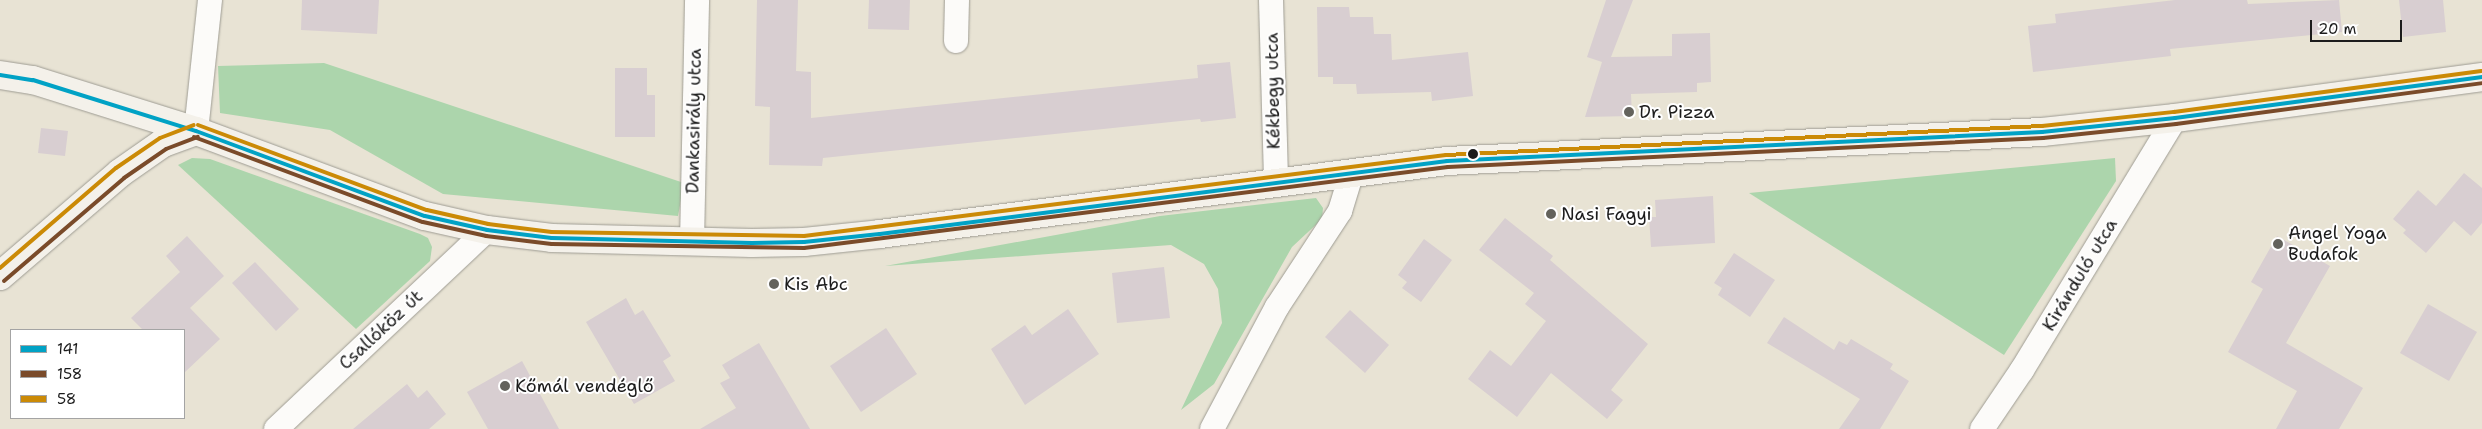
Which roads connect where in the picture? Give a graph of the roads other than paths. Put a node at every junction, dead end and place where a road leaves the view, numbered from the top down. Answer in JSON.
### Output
{"nodes":[{"id":1,"x":210,"y":0,"type":"edge"},
{"id":2,"x":697,"y":0,"type":"edge"},
{"id":3,"x":957,"y":0,"type":"edge"},
{"id":4,"x":1271,"y":0,"type":"edge"},
{"id":5,"x":956,"y":40,"type":"dead end"},
{"id":6,"x":0,"y":75,"type":"edge"},
{"id":7,"x":2482,"y":77,"type":"edge"},
{"id":8,"x":2175,"y":118,"type":"junction"},
{"id":9,"x":196,"y":131,"type":"junction"},
{"id":10,"x":1352,"y":172,"type":"junction"},
{"id":11,"x":1276,"y":182,"type":"junction"},
{"id":12,"x":487,"y":230,"type":"junction"},
{"id":13,"x":692,"y":242,"type":"junction"},
{"id":14,"x":0,"y":276,"type":"edge"},
{"id":15,"x":276,"y":429,"type":"edge"},
{"id":16,"x":1212,"y":429,"type":"edge"},
{"id":17,"x":1982,"y":429,"type":"edge"}],
"edges":[{"from":1,"to":9,"type":"street"},
{"from":2,"to":13,"type":"street","name":"Dankasirály utca"},
{"from":3,"to":5,"type":"street"},
{"from":4,"to":11,"type":"street","name":"Kékbegy utca"},
{"from":6,"to":9,"type":"street"},
{"from":7,"to":8,"type":"street"},
{"from":8,"to":10,"type":"street"},
{"from":8,"to":17,"type":"street","name":"Kiránduló utca"},
{"from":9,"to":12,"type":"street"},
{"from":9,"to":14,"type":"street"},
{"from":10,"to":11,"type":"street"},
{"from":10,"to":16,"type":"street"},
{"from":11,"to":13,"type":"street"},
{"from":12,"to":13,"type":"street"},
{"from":12,"to":15,"type":"street","name":"Csallóköz út"}]}
